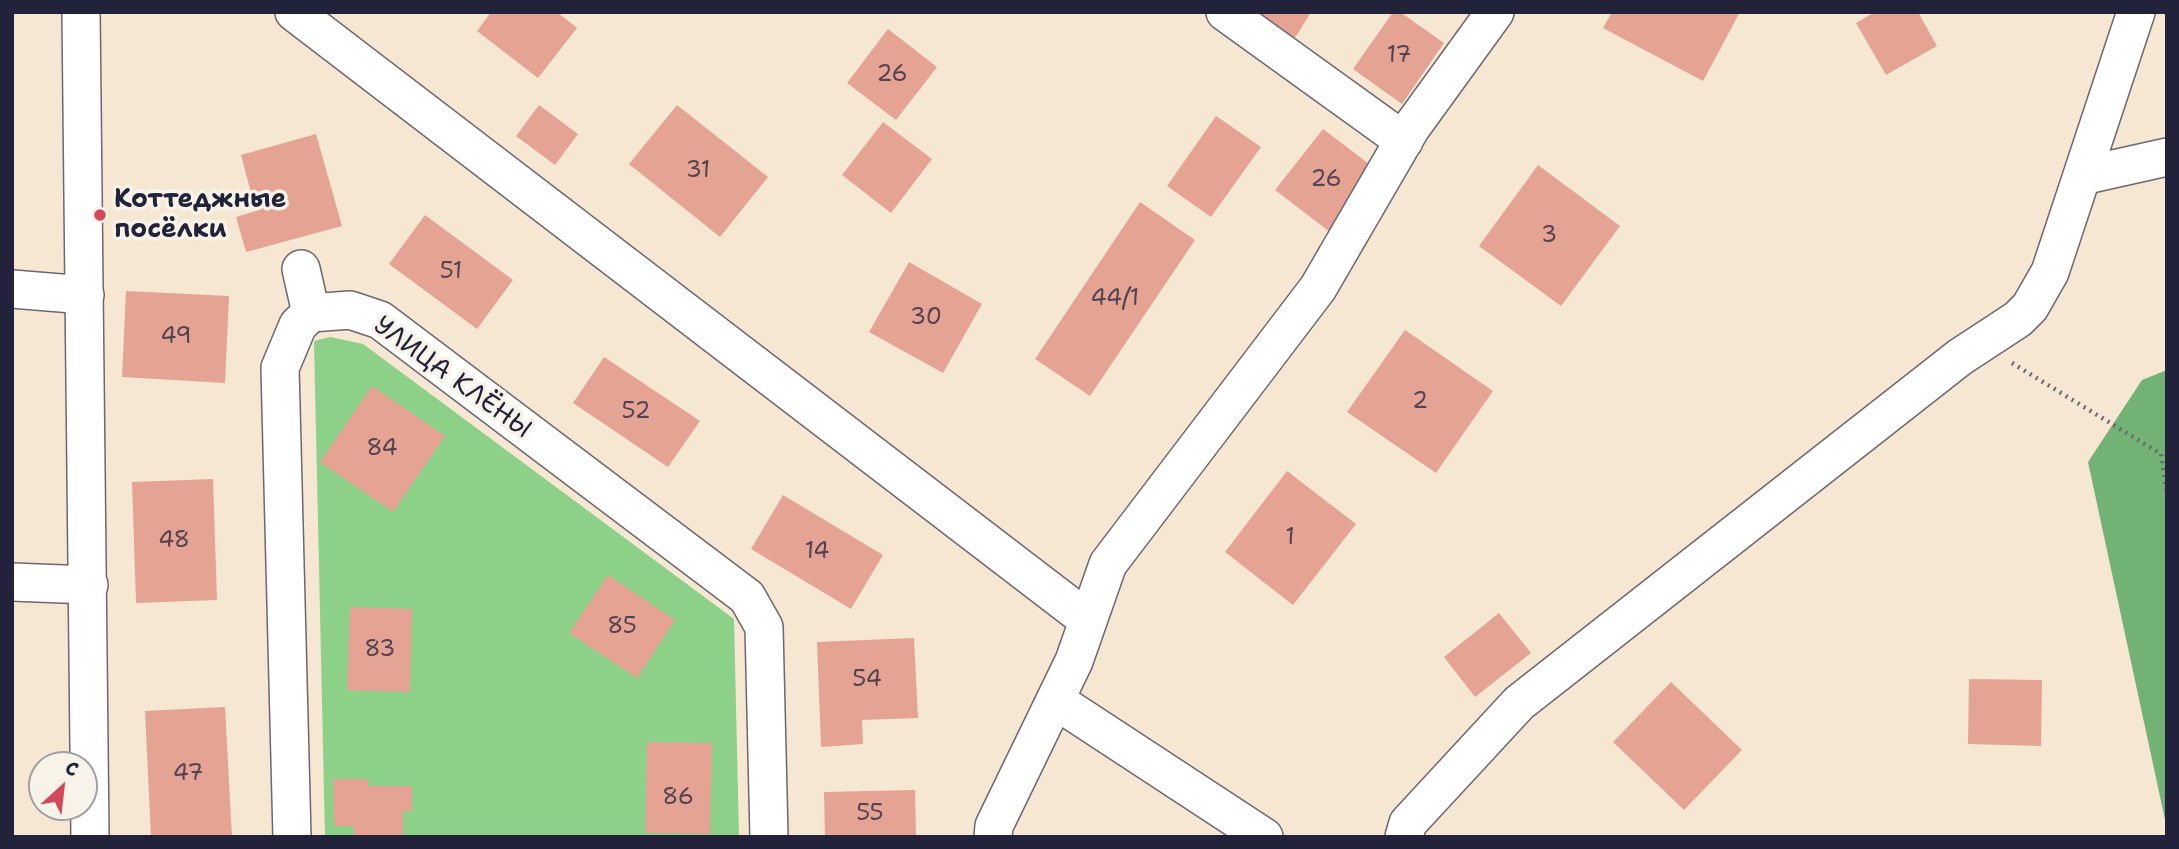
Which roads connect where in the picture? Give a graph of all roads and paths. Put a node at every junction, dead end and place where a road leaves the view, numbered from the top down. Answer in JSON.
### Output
{"nodes":[{"id":1,"x":81,"y":12,"type":"edge"},
{"id":2,"x":294,"y":12,"type":"edge"},
{"id":3,"x":1225,"y":12,"type":"edge"},
{"id":4,"x":1495,"y":12,"type":"edge"},
{"id":5,"x":2136,"y":12,"type":"edge"},
{"id":6,"x":1404,"y":141,"type":"junction"},
{"id":7,"x":2167,"y":157,"type":"edge"},
{"id":8,"x":2082,"y":176,"type":"junction"},
{"id":9,"x":301,"y":269,"type":"dead end"},
{"id":10,"x":12,"y":289,"type":"edge"},
{"id":11,"x":85,"y":295,"type":"junction"},
{"id":12,"x":312,"y":313,"type":"junction"},
{"id":13,"x":1982,"y":343,"type":"junction"},
{"id":14,"x":2167,"y":451,"type":"edge"},
{"id":15,"x":2161,"y":454,"type":"junction"},
{"id":16,"x":2167,"y":494,"type":"edge"},
{"id":17,"x":12,"y":582,"type":"edge"},
{"id":18,"x":89,"y":585,"type":"junction"},
{"id":19,"x":1088,"y":620,"type":"junction"},
{"id":20,"x":1055,"y":700,"type":"junction"},
{"id":21,"x":1412,"y":832,"type":"edge"},
{"id":22,"x":90,"y":837,"type":"edge"},
{"id":23,"x":292,"y":837,"type":"edge"},
{"id":24,"x":769,"y":837,"type":"edge"},
{"id":25,"x":993,"y":837,"type":"edge"},
{"id":26,"x":1264,"y":837,"type":"edge"}],
"edges":[{"from":1,"to":11,"type":"street"},
{"from":2,"to":19,"type":"street"},
{"from":3,"to":6,"type":"street"},
{"from":4,"to":6,"type":"street"},
{"from":5,"to":8,"type":"street"},
{"from":6,"to":19,"type":"street"},
{"from":7,"to":8,"type":"street"},
{"from":8,"to":13,"type":"street"},
{"from":9,"to":12,"type":"street"},
{"from":10,"to":11,"type":"street"},
{"from":11,"to":18,"type":"street"},
{"from":12,"to":23,"type":"street"},
{"from":12,"to":24,"type":"street","name":"УЛИЦА КЛЁНЫ"},
{"from":13,"to":15,"type":"path"},
{"from":13,"to":21,"type":"street"},
{"from":14,"to":15,"type":"path"},
{"from":15,"to":16,"type":"path"},
{"from":17,"to":18,"type":"street"},
{"from":18,"to":22,"type":"street"},
{"from":19,"to":20,"type":"street"},
{"from":20,"to":25,"type":"street"},
{"from":20,"to":26,"type":"street"}]}
